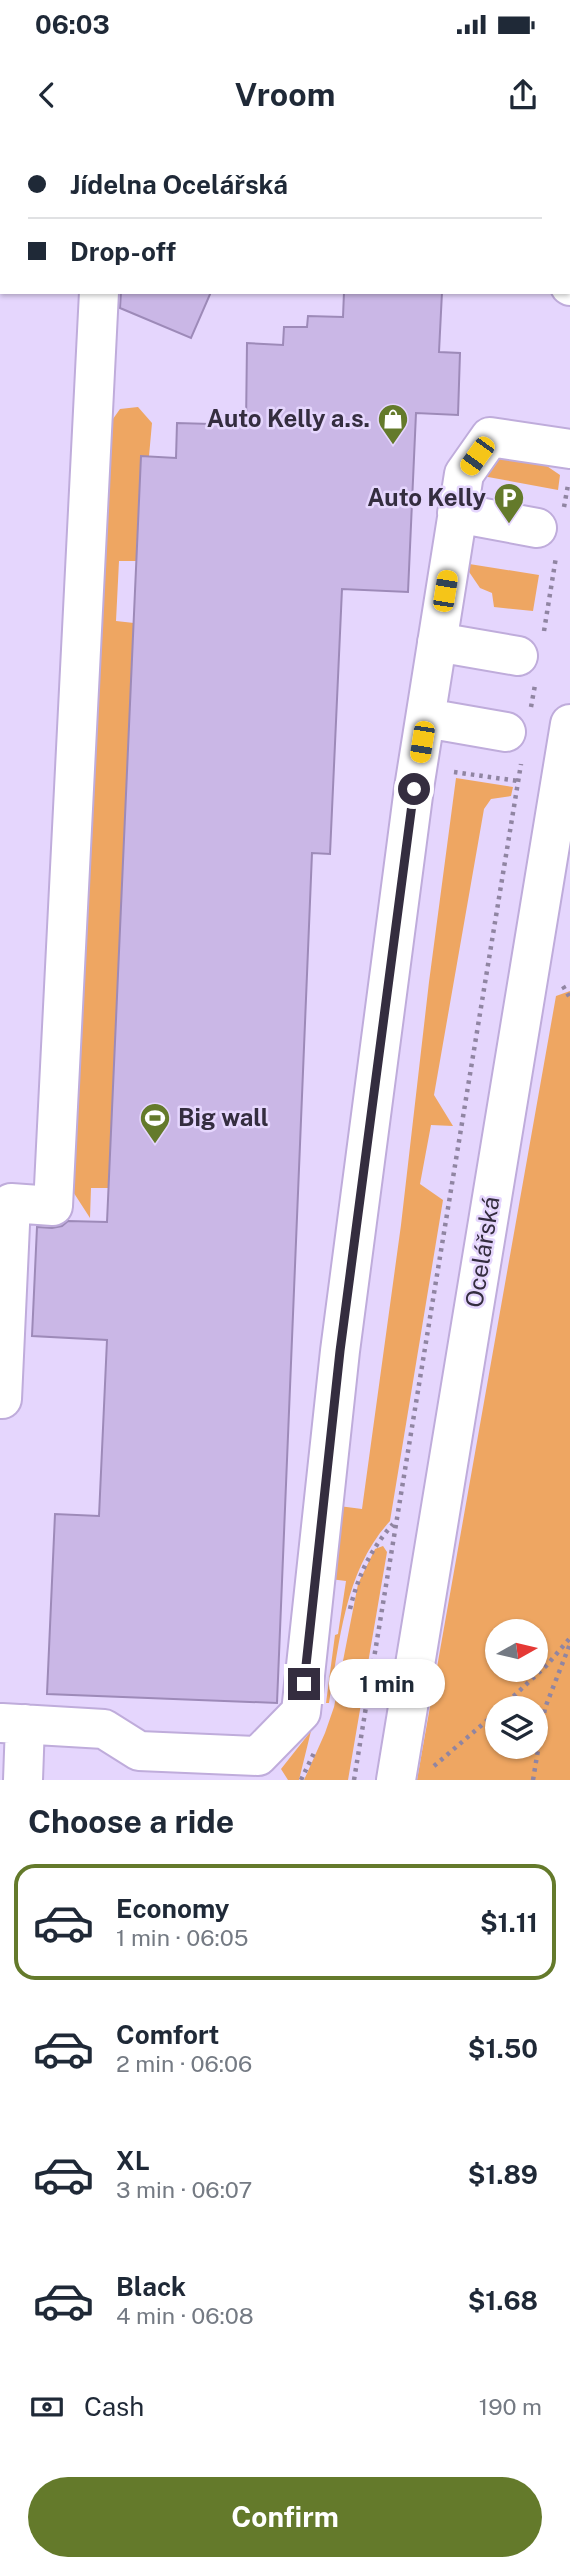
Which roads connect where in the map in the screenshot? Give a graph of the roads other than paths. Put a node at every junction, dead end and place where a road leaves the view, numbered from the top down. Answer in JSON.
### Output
{"nodes":[{"id":1,"x":99,"y":294,"type":"edge"},
{"id":2,"x":570,"y":449,"type":"edge"},
{"id":3,"x":457,"y":513,"type":"junction"},
{"id":4,"x":552,"y":532,"type":"road end"},
{"id":5,"x":437,"y":642,"type":"junction"},
{"id":6,"x":531,"y":661,"type":"road end"},
{"id":7,"x":426,"y":718,"type":"junction"},
{"id":8,"x":570,"y":724,"type":"edge"},
{"id":9,"x":520,"y":733,"type":"road end"},
{"id":10,"x":0,"y":1399,"type":"edge"},
{"id":11,"x":257,"y":1768,"type":"edge"},
{"id":12,"x":411,"y":1776,"type":"edge"},
{"id":13,"x":23,"y":1780,"type":"edge"}],
"edges":[{"from":1,"to":10,"type":"street"},
{"from":2,"to":3,"type":"street"},
{"from":3,"to":4,"type":"street"},
{"from":3,"to":5,"type":"street"},
{"from":5,"to":6,"type":"street"},
{"from":5,"to":7,"type":"street"},
{"from":7,"to":9,"type":"street"},
{"from":7,"to":11,"type":"street"},
{"from":8,"to":12,"type":"street","name":"Ocelářská"},
{"from":11,"to":13,"type":"street"}]}
